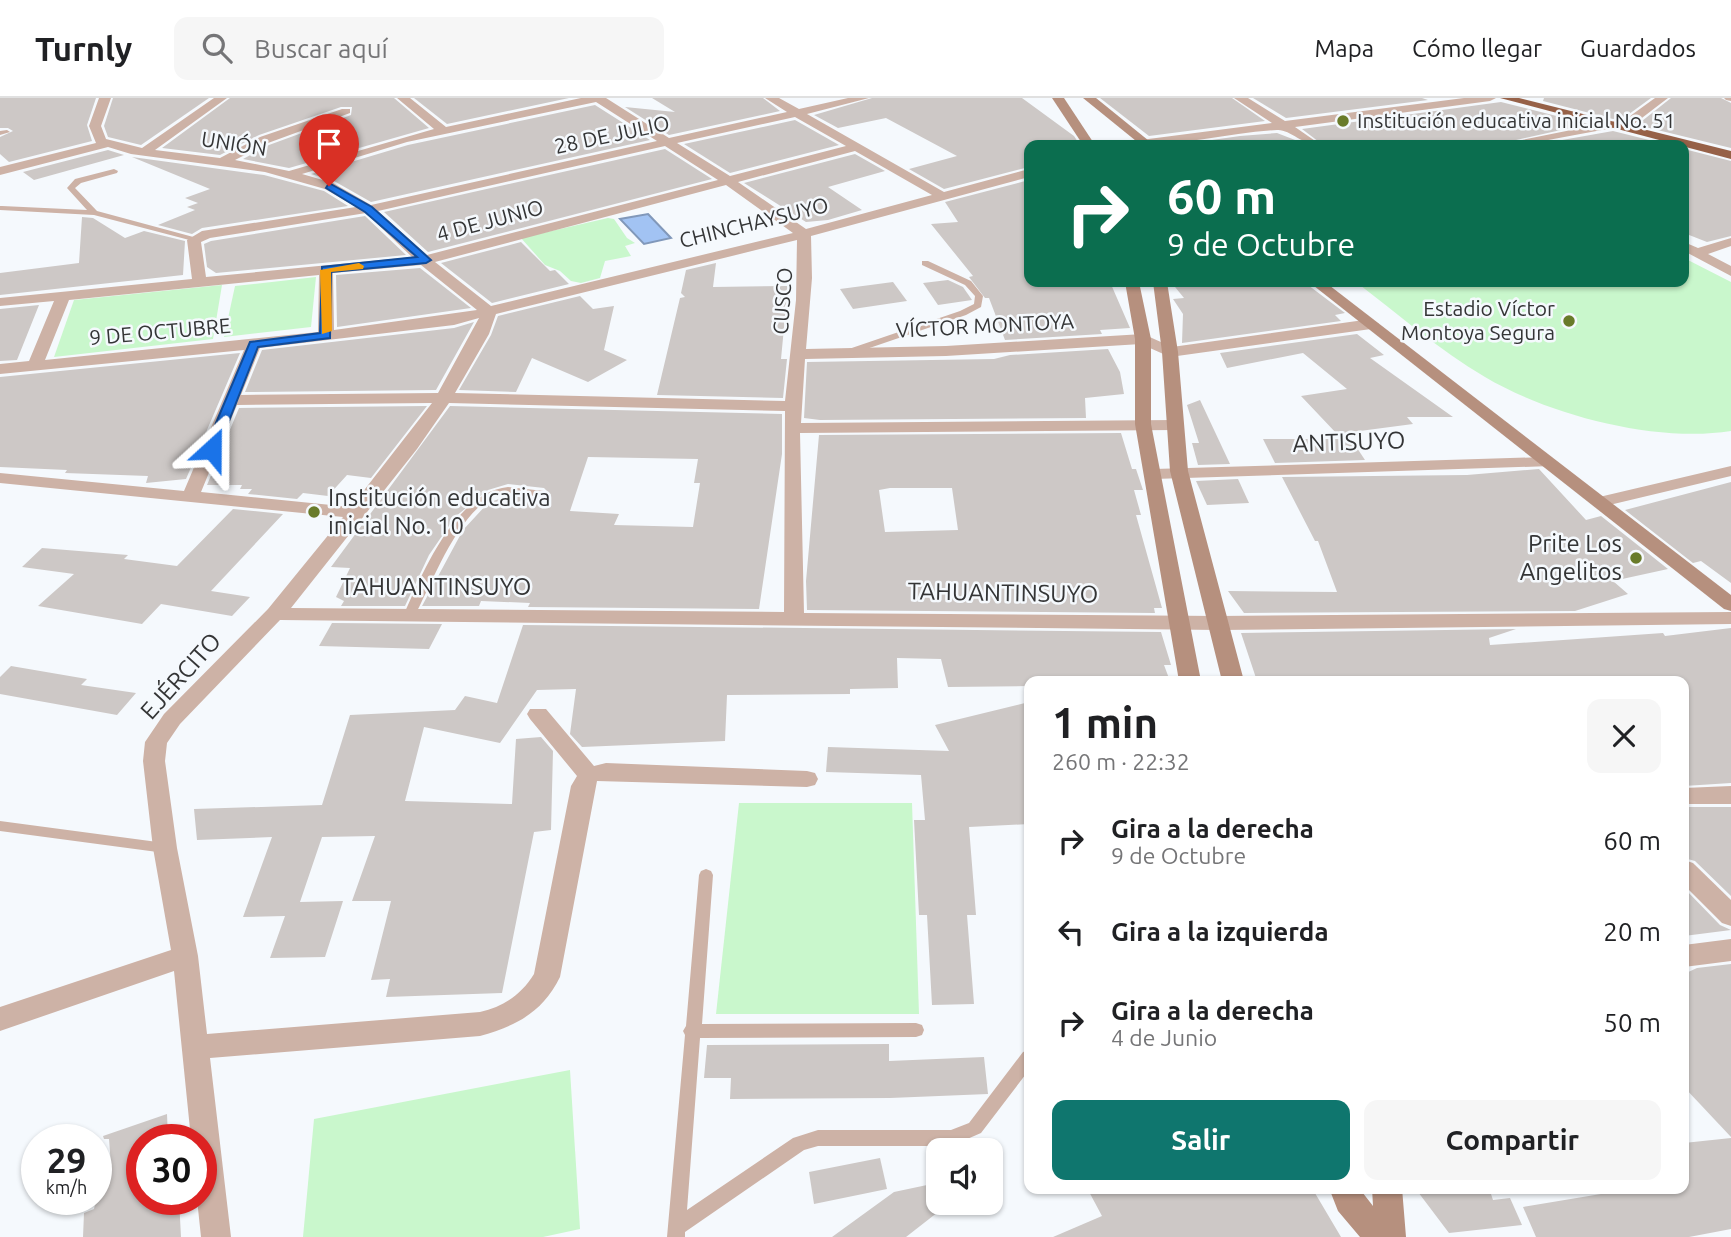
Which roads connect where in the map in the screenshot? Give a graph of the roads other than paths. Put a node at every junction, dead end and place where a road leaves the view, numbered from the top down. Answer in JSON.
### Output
{"nodes":[{"id":1,"x":105,"y":98,"type":"edge"},
{"id":2,"x":403,"y":98,"type":"edge"},
{"id":3,"x":516,"y":98,"type":"edge"},
{"id":4,"x":597,"y":98,"type":"edge"},
{"id":5,"x":771,"y":98,"type":"edge"},
{"id":6,"x":863,"y":98,"type":"edge"},
{"id":7,"x":1058,"y":98,"type":"edge"},
{"id":8,"x":1089,"y":98,"type":"edge"},
{"id":9,"x":1240,"y":98,"type":"edge"},
{"id":10,"x":1490,"y":98,"type":"edge"},
{"id":11,"x":1506,"y":98,"type":"edge"},
{"id":12,"x":1533,"y":98,"type":"edge"},
{"id":13,"x":1662,"y":98,"type":"edge"},
{"id":14,"x":221,"y":99,"type":"edge"},
{"id":15,"x":346,"y":111,"type":"dead end"},
{"id":16,"x":532,"y":111,"type":"junction"},
{"id":17,"x":799,"y":114,"type":"junction"},
{"id":18,"x":1630,"y":122,"type":"junction"},
{"id":19,"x":1283,"y":125,"type":"junction"},
{"id":20,"x":1614,"y":125,"type":"junction"},
{"id":21,"x":443,"y":130,"type":"junction"},
{"id":22,"x":1086,"y":140,"type":"edge"},
{"id":23,"x":1136,"y":140,"type":"edge"},
{"id":24,"x":1171,"y":140,"type":"edge"},
{"id":25,"x":1307,"y":140,"type":"edge"},
{"id":26,"x":1531,"y":140,"type":"edge"},
{"id":27,"x":1672,"y":140,"type":"edge"},
{"id":28,"x":666,"y":143,"type":"junction"},
{"id":29,"x":105,"y":144,"type":"junction"},
{"id":30,"x":1689,"y":144,"type":"edge"},
{"id":31,"x":857,"y":147,"type":"junction"},
{"id":32,"x":1731,"y":147,"type":"edge"},
{"id":33,"x":145,"y":151,"type":"junction"},
{"id":34,"x":1731,"y":155,"type":"edge"},
{"id":35,"x":224,"y":162,"type":"junction"},
{"id":36,"x":0,"y":171,"type":"edge"},
{"id":37,"x":114,"y":171,"type":"dead end"},
{"id":38,"x":291,"y":174,"type":"junction"},
{"id":39,"x":1024,"y":174,"type":"edge"},
{"id":40,"x":730,"y":182,"type":"junction"},
{"id":41,"x":944,"y":197,"type":"junction"},
{"id":42,"x":2,"y":208,"type":"edge"},
{"id":43,"x":369,"y":209,"type":"junction"},
{"id":44,"x":94,"y":213,"type":"junction"},
{"id":45,"x":804,"y":234,"type":"junction"},
{"id":46,"x":194,"y":240,"type":"junction"},
{"id":47,"x":1731,"y":242,"type":"edge"},
{"id":48,"x":1689,"y":249,"type":"edge"},
{"id":49,"x":1697,"y":253,"type":"junction"},
{"id":50,"x":426,"y":260,"type":"junction"},
{"id":51,"x":925,"y":263,"type":"dead end"},
{"id":52,"x":326,"y":270,"type":"junction"},
{"id":53,"x":1731,"y":272,"type":"edge"},
{"id":54,"x":200,"y":283,"type":"junction"},
{"id":55,"x":1133,"y":287,"type":"edge"},
{"id":56,"x":1161,"y":287,"type":"edge"},
{"id":57,"x":1323,"y":287,"type":"edge"},
{"id":58,"x":63,"y":296,"type":"junction"},
{"id":59,"x":0,"y":302,"type":"edge"},
{"id":60,"x":489,"y":312,"type":"junction"},
{"id":61,"x":1371,"y":324,"type":"junction"},
{"id":62,"x":326,"y":336,"type":"junction"},
{"id":63,"x":1143,"y":340,"type":"junction"},
{"id":64,"x":254,"y":344,"type":"junction"},
{"id":65,"x":1170,"y":352,"type":"junction"},
{"id":66,"x":845,"y":353,"type":"junction"},
{"id":67,"x":800,"y":354,"type":"junction"},
{"id":68,"x":35,"y":365,"type":"junction"},
{"id":69,"x":0,"y":369,"type":"edge"},
{"id":70,"x":444,"y":398,"type":"junction"},
{"id":71,"x":233,"y":400,"type":"junction"},
{"id":72,"x":793,"y":406,"type":"junction"},
{"id":73,"x":1143,"y":424,"type":"junction"},
{"id":74,"x":1174,"y":425,"type":"junction"},
{"id":75,"x":792,"y":428,"type":"junction"},
{"id":76,"x":1545,"y":462,"type":"junction"},
{"id":77,"x":1180,"y":471,"type":"junction"},
{"id":78,"x":1731,"y":471,"type":"edge"},
{"id":79,"x":1154,"y":474,"type":"junction"},
{"id":80,"x":0,"y":478,"type":"edge"},
{"id":81,"x":544,"y":495,"type":"dead end"},
{"id":82,"x":190,"y":498,"type":"junction"},
{"id":83,"x":1601,"y":502,"type":"junction"},
{"id":84,"x":357,"y":513,"type":"junction"},
{"id":85,"x":1731,"y":605,"type":"edge"},
{"id":86,"x":275,"y":614,"type":"junction"},
{"id":87,"x":410,"y":614,"type":"junction"},
{"id":88,"x":794,"y":617,"type":"junction"},
{"id":89,"x":1731,"y":618,"type":"edge"},
{"id":90,"x":1181,"y":622,"type":"junction"},
{"id":91,"x":1219,"y":623,"type":"junction"},
{"id":92,"x":1189,"y":676,"type":"edge"},
{"id":93,"x":1232,"y":676,"type":"edge"},
{"id":94,"x":538,"y":714,"type":"dead end"},
{"id":95,"x":589,"y":775,"type":"junction"},
{"id":96,"x":807,"y":779,"type":"dead end"},
{"id":97,"x":1731,"y":794,"type":"edge"},
{"id":98,"x":1689,"y":796,"type":"edge"},
{"id":99,"x":0,"y":826,"type":"edge"},
{"id":100,"x":165,"y":848,"type":"junction"},
{"id":101,"x":706,"y":875,"type":"dead end"},
{"id":102,"x":1689,"y":875,"type":"edge"},
{"id":103,"x":1731,"y":916,"type":"edge"},
{"id":104,"x":1731,"y":950,"type":"edge"},
{"id":105,"x":1689,"y":955,"type":"edge"},
{"id":106,"x":185,"y":956,"type":"junction"},
{"id":107,"x":0,"y":1019,"type":"edge"},
{"id":108,"x":916,"y":1030,"type":"dead end"},
{"id":109,"x":691,"y":1031,"type":"junction"},
{"id":110,"x":196,"y":1047,"type":"junction"},
{"id":111,"x":1024,"y":1064,"type":"edge"},
{"id":112,"x":1346,"y":1194,"type":"edge"},
{"id":113,"x":1387,"y":1194,"type":"edge"},
{"id":114,"x":676,"y":1233,"type":"edge"},
{"id":115,"x":216,"y":1237,"type":"edge"},
{"id":116,"x":1380,"y":1237,"type":"edge"},
{"id":117,"x":1391,"y":1237,"type":"edge"}],
"edges":[{"from":1,"to":29,"type":"street"},
{"from":2,"to":21,"type":"street"},
{"from":3,"to":16,"type":"street"},
{"from":4,"to":16,"type":"street"},
{"from":4,"to":28,"type":"street","name":"CUSCO"},
{"from":5,"to":17,"type":"street"},
{"from":6,"to":17,"type":"street","name":"28 DE JULIO"},
{"from":7,"to":22,"type":"street"},
{"from":8,"to":23,"type":"street"},
{"from":9,"to":19,"type":"street"},
{"from":10,"to":19,"type":"street"},
{"from":11,"to":20,"type":"highway"},
{"from":12,"to":18,"type":"highway"},
{"from":13,"to":18,"type":"street"},
{"from":14,"to":33,"type":"street"},
{"from":15,"to":35,"type":"street"},
{"from":16,"to":21,"type":"street"},
{"from":17,"to":28,"type":"street","name":"28 DE JULIO"},
{"from":17,"to":31,"type":"street"},
{"from":18,"to":20,"type":"street"},
{"from":18,"to":32,"type":"highway"},
{"from":19,"to":24,"type":"street"},
{"from":19,"to":25,"type":"street"},
{"from":20,"to":26,"type":"street"},
{"from":20,"to":27,"type":"highway"},
{"from":21,"to":38,"type":"street"},
{"from":28,"to":40,"type":"street","name":"CUSCO"},
{"from":28,"to":43,"type":"street","name":"28 DE JULIO"},
{"from":29,"to":33,"type":"street","name":"UNIÓN"},
{"from":29,"to":36,"type":"street"},
{"from":30,"to":34,"type":"highway"},
{"from":31,"to":40,"type":"street","name":"4 DE JUNIO"},
{"from":31,"to":41,"type":"street"},
{"from":33,"to":35,"type":"street","name":"UNIÓN"},
{"from":35,"to":38,"type":"street","name":"UNIÓN"},
{"from":37,"to":44,"type":"lane"},
{"from":38,"to":43,"type":"street","name":"UNIÓN"},
{"from":39,"to":41,"type":"street","name":"CHINCHAYSUYO"},
{"from":40,"to":45,"type":"street","name":"CUSCO"},
{"from":40,"to":50,"type":"street","name":"4 DE JUNIO"},
{"from":41,"to":45,"type":"street","name":"CHINCHAYSUYO"},
{"from":42,"to":44,"type":"lane"},
{"from":43,"to":46,"type":"street","name":"28 DE JULIO"},
{"from":43,"to":50,"type":"street","name":"UNIÓN"},
{"from":44,"to":46,"type":"lane"},
{"from":45,"to":60,"type":"street","name":"CHINCHAYSUYO"},
{"from":45,"to":67,"type":"street","name":"CUSCO"},
{"from":46,"to":54,"type":"street"},
{"from":47,"to":49,"type":"street"},
{"from":48,"to":49,"type":"street"},
{"from":49,"to":53,"type":"street"},
{"from":50,"to":52,"type":"street","name":"4 DE JUNIO"},
{"from":50,"to":60,"type":"street","name":"UNIÓN"},
{"from":51,"to":66,"type":"lane"},
{"from":52,"to":54,"type":"street","name":"4 DE JUNIO"},
{"from":52,"to":62,"type":"street"},
{"from":54,"to":58,"type":"street","name":"4 DE JUNIO"},
{"from":55,"to":63,"type":"street"},
{"from":56,"to":65,"type":"street"},
{"from":57,"to":61,"type":"street"},
{"from":58,"to":59,"type":"street","name":"4 DE JUNIO"},
{"from":58,"to":68,"type":"street"},
{"from":60,"to":62,"type":"street","name":"9 DE OCTUBRE"},
{"from":60,"to":70,"type":"street","name":"EJÉRCITO"},
{"from":61,"to":65,"type":"street"},
{"from":61,"to":76,"type":"street"},
{"from":62,"to":64,"type":"street","name":"9 DE OCTUBRE"},
{"from":63,"to":65,"type":"street","name":"VÍCTOR MONTOYA"},
{"from":63,"to":66,"type":"street","name":"VÍCTOR MONTOYA"},
{"from":63,"to":73,"type":"street"},
{"from":64,"to":68,"type":"street","name":"9 DE OCTUBRE"},
{"from":64,"to":71,"type":"street"},
{"from":65,"to":74,"type":"street"},
{"from":66,"to":67,"type":"street","name":"VÍCTOR MONTOYA"},
{"from":67,"to":72,"type":"street","name":"CUSCO"},
{"from":68,"to":69,"type":"street","name":"9 DE OCTUBRE"},
{"from":70,"to":71,"type":"street"},
{"from":70,"to":72,"type":"street"},
{"from":70,"to":84,"type":"street","name":"EJÉRCITO"},
{"from":71,"to":82,"type":"street"},
{"from":72,"to":75,"type":"street","name":"CUSCO"},
{"from":73,"to":74,"type":"street"},
{"from":73,"to":75,"type":"street"},
{"from":73,"to":79,"type":"street"},
{"from":74,"to":77,"type":"street"},
{"from":75,"to":88,"type":"street","name":"CUSCO"},
{"from":76,"to":77,"type":"street","name":"ANTISUYO"},
{"from":76,"to":83,"type":"street"},
{"from":77,"to":79,"type":"street","name":"ANTISUYO"},
{"from":77,"to":91,"type":"street"},
{"from":78,"to":83,"type":"street"},
{"from":79,"to":90,"type":"street"},
{"from":80,"to":82,"type":"street"},
{"from":81,"to":87,"type":"lane"},
{"from":82,"to":84,"type":"street"},
{"from":83,"to":85,"type":"street"},
{"from":84,"to":86,"type":"street","name":"EJÉRCITO"},
{"from":86,"to":87,"type":"street","name":"TAHUANTINSUYO"},
{"from":86,"to":100,"type":"street","name":"EJÉRCITO"},
{"from":87,"to":88,"type":"street","name":"TAHUANTINSUYO"},
{"from":88,"to":90,"type":"street","name":"TAHUANTINSUYO"},
{"from":89,"to":91,"type":"street","name":"TAHUANTINSUYO"},
{"from":90,"to":91,"type":"street","name":"TAHUANTINSUYO"},
{"from":90,"to":92,"type":"street"},
{"from":91,"to":93,"type":"street"},
{"from":94,"to":95,"type":"street"},
{"from":95,"to":96,"type":"street"},
{"from":95,"to":110,"type":"street"},
{"from":97,"to":98,"type":"street"},
{"from":99,"to":100,"type":"lane"},
{"from":100,"to":106,"type":"street","name":"EJÉRCITO"},
{"from":101,"to":109,"type":"lane"},
{"from":102,"to":103,"type":"street"},
{"from":104,"to":105,"type":"street"},
{"from":106,"to":107,"type":"street"},
{"from":106,"to":110,"type":"street","name":"EJÉRCITO"},
{"from":108,"to":109,"type":"lane"},
{"from":109,"to":114,"type":"lane"},
{"from":110,"to":115,"type":"street","name":"EJÉRCITO"},
{"from":111,"to":114,"type":"lane"},
{"from":112,"to":116,"type":"street"},
{"from":113,"to":117,"type":"street"}]}
